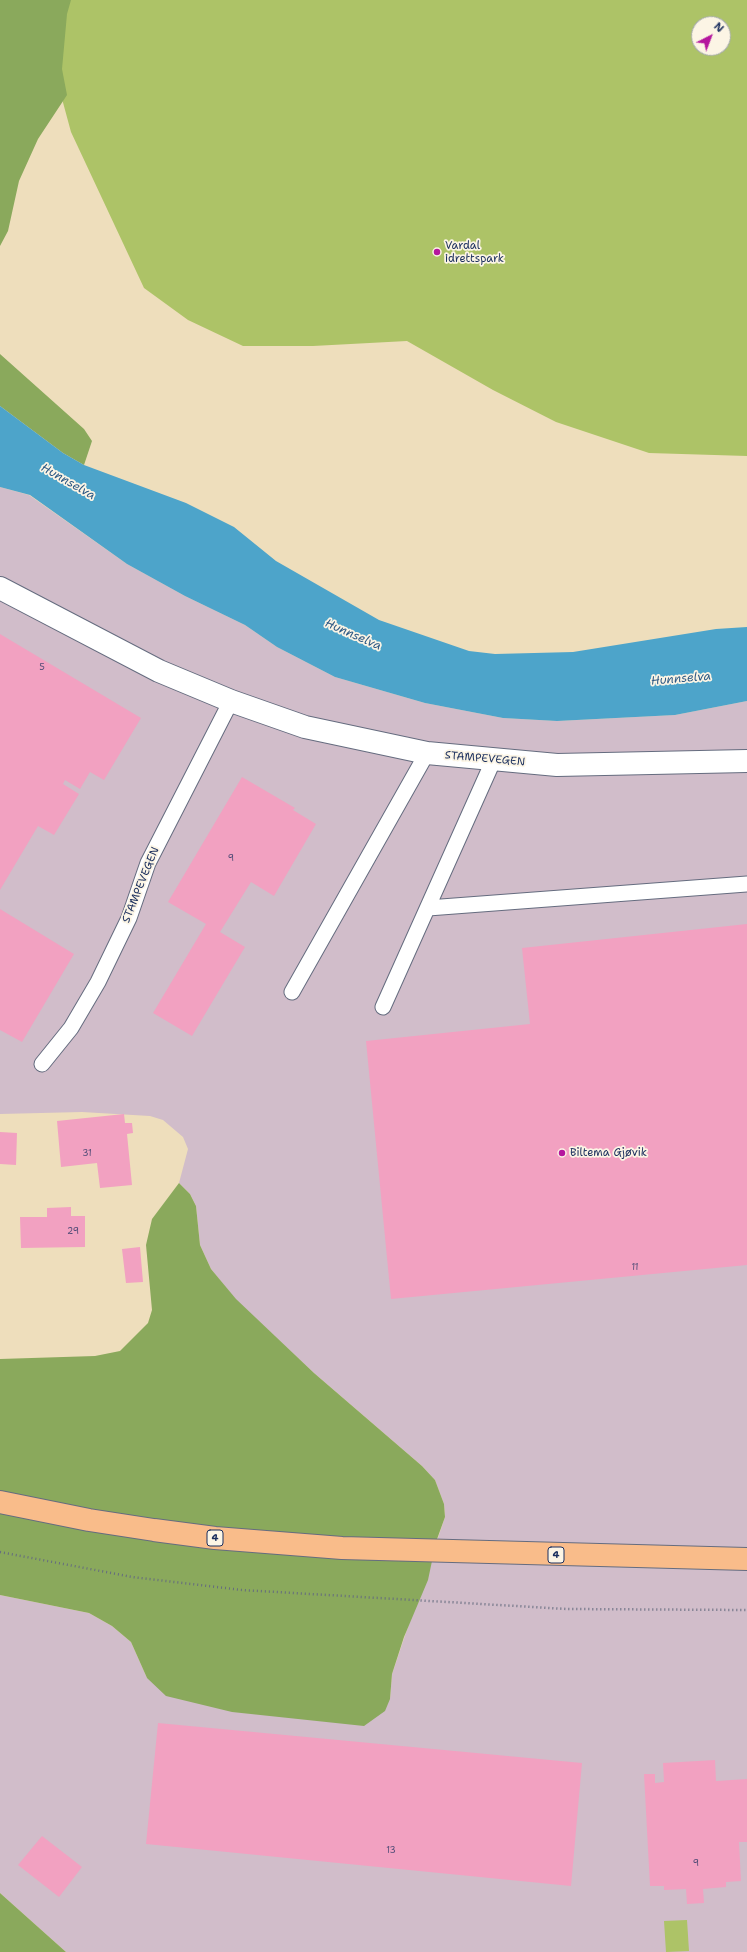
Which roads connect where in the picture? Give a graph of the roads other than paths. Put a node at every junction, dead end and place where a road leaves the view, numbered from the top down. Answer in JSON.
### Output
{"nodes":[{"id":1,"x":0,"y":588,"type":"edge"},
{"id":2,"x":231,"y":701,"type":"junction"},
{"id":3,"x":427,"y":753,"type":"junction"},
{"id":4,"x":494,"y":760,"type":"junction"},
{"id":5,"x":747,"y":761,"type":"edge"},
{"id":6,"x":747,"y":884,"type":"edge"},
{"id":7,"x":428,"y":908,"type":"junction"},
{"id":8,"x":292,"y":992,"type":"dead end"},
{"id":9,"x":383,"y":1007,"type":"dead end"},
{"id":10,"x":42,"y":1064,"type":"dead end"},
{"id":11,"x":0,"y":1502,"type":"edge"},
{"id":12,"x":747,"y":1559,"type":"edge"}],
"edges":[{"from":1,"to":2,"type":"street","name":"STAMPEVEGEN"},
{"from":2,"to":3,"type":"street","name":"STAMPEVEGEN"},
{"from":2,"to":10,"type":"lane","name":"STAMPEVEGEN"},
{"from":3,"to":4,"type":"street","name":"STAMPEVEGEN"},
{"from":3,"to":8,"type":"lane"},
{"from":4,"to":5,"type":"street","name":"STAMPEVEGEN"},
{"from":4,"to":7,"type":"lane"},
{"from":6,"to":7,"type":"lane"},
{"from":7,"to":9,"type":"lane"},
{"from":11,"to":12,"type":"highway","number":"4"}]}
